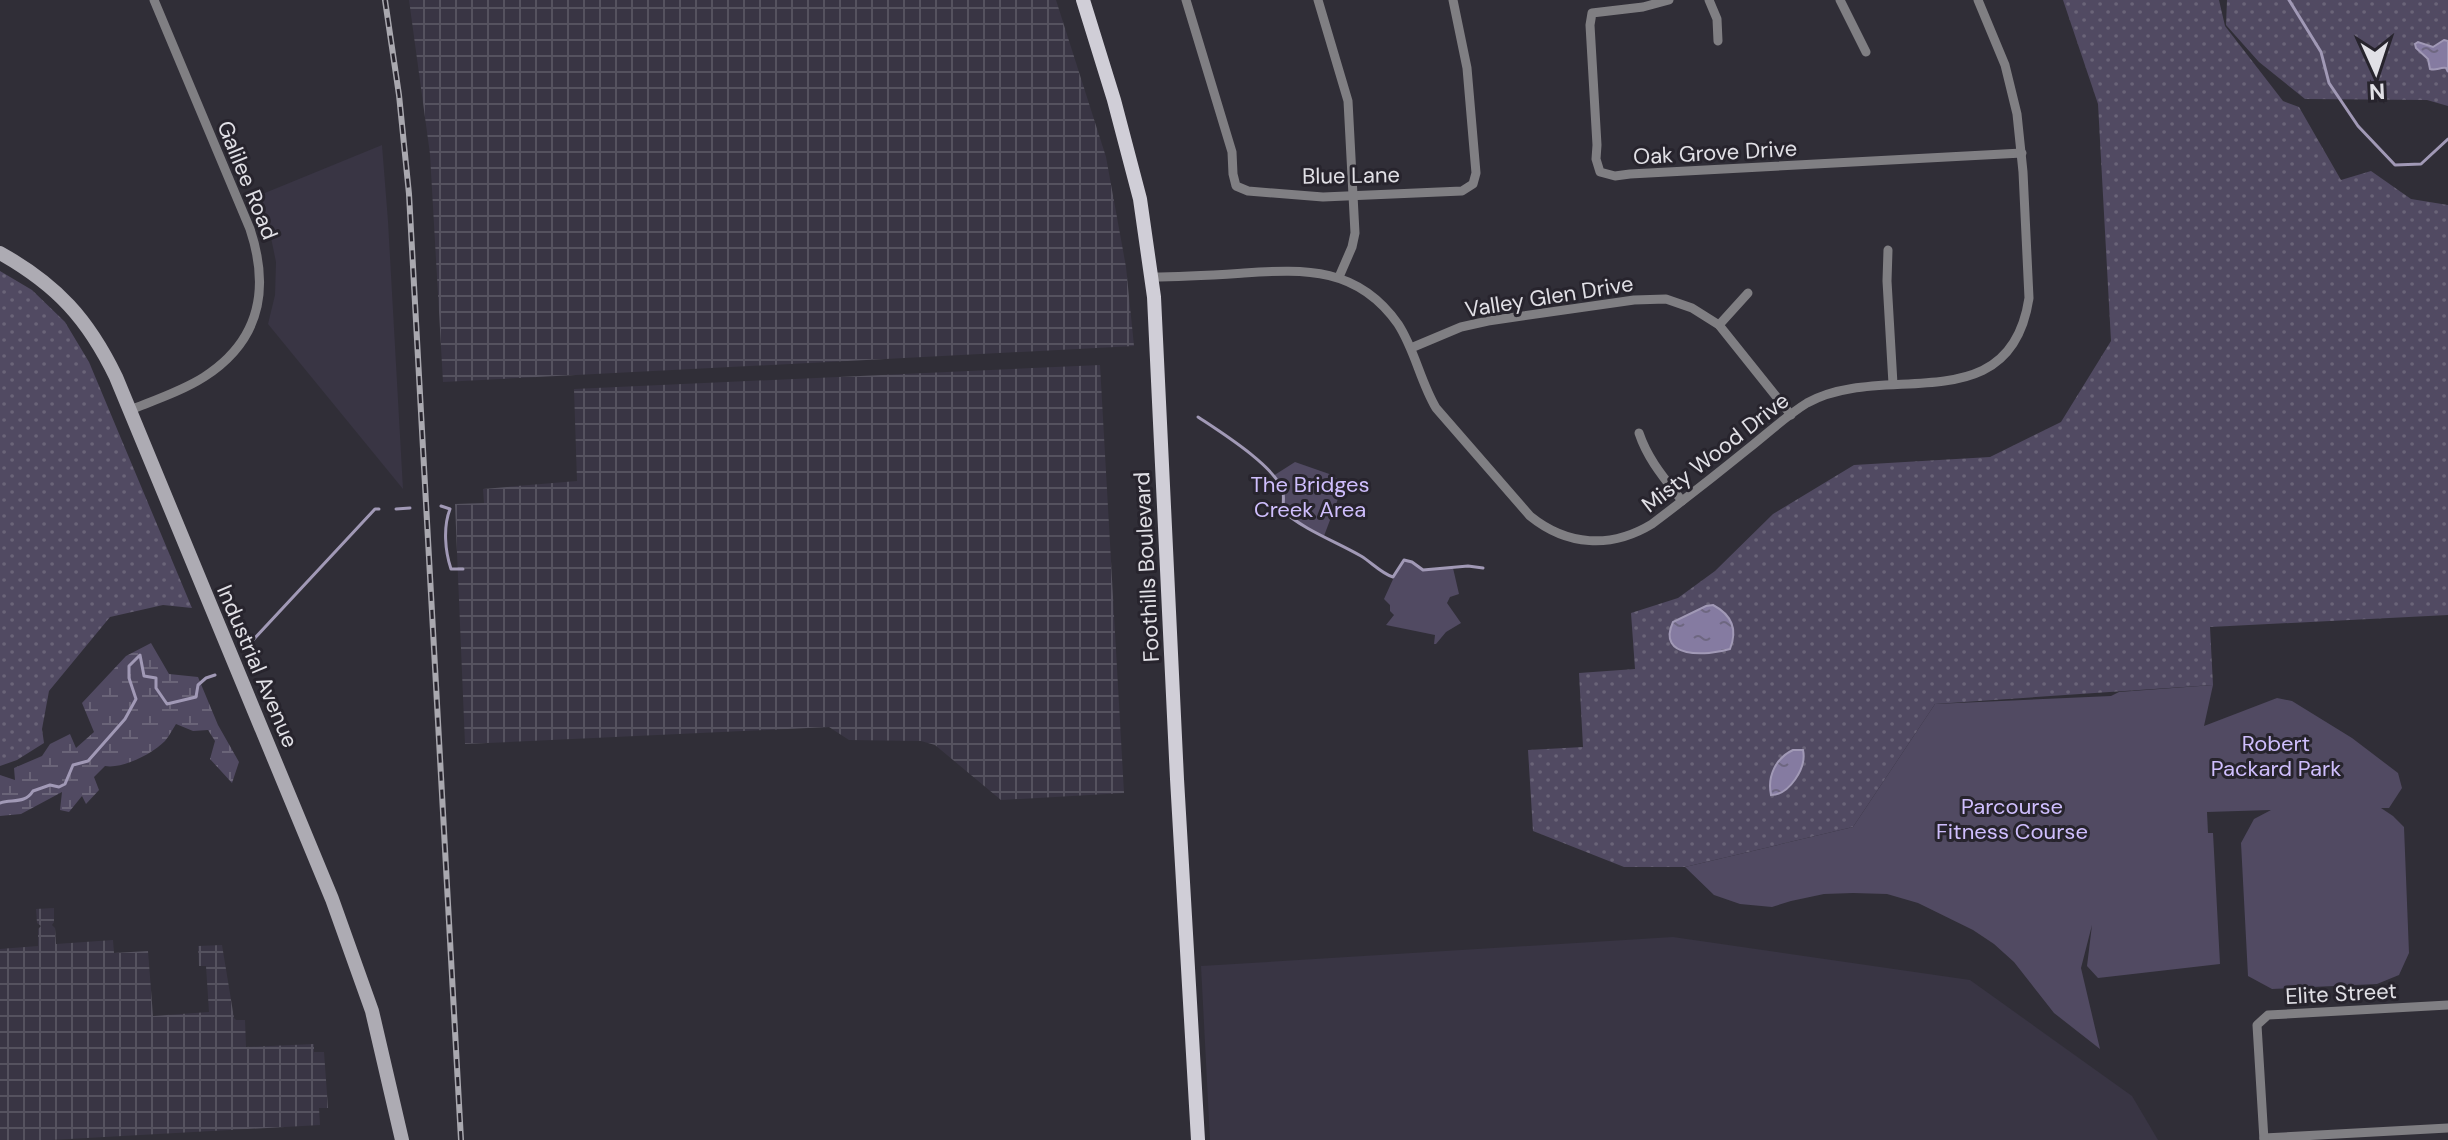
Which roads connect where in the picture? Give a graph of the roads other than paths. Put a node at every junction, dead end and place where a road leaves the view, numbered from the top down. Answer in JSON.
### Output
{"nodes":[{"id":1,"x":154,"y":0,"type":"edge"},
{"id":2,"x":1083,"y":0,"type":"edge"},
{"id":3,"x":1186,"y":0,"type":"edge"},
{"id":4,"x":1318,"y":0,"type":"edge"},
{"id":5,"x":1453,"y":0,"type":"edge"},
{"id":6,"x":1669,"y":0,"type":"edge"},
{"id":7,"x":1709,"y":0,"type":"edge"},
{"id":8,"x":1840,"y":0,"type":"edge"},
{"id":9,"x":1978,"y":0,"type":"edge"},
{"id":10,"x":1718,"y":41,"type":"dead end"},
{"id":11,"x":1866,"y":52,"type":"dead end"},
{"id":12,"x":2022,"y":153,"type":"junction"},
{"id":13,"x":1354,"y":195,"type":"junction"},
{"id":14,"x":1888,"y":250,"type":"dead end"},
{"id":15,"x":0,"y":253,"type":"edge"},
{"id":16,"x":1152,"y":277,"type":"junction"},
{"id":17,"x":1339,"y":277,"type":"junction"},
{"id":18,"x":1748,"y":293,"type":"dead end"},
{"id":19,"x":1719,"y":325,"type":"junction"},
{"id":20,"x":1411,"y":348,"type":"junction"},
{"id":21,"x":1893,"y":384,"type":"junction"},
{"id":22,"x":130,"y":410,"type":"junction"},
{"id":23,"x":1791,"y":415,"type":"junction"},
{"id":24,"x":1639,"y":433,"type":"dead end"},
{"id":25,"x":1682,"y":501,"type":"junction"},
{"id":26,"x":2448,"y":1005,"type":"edge"},
{"id":27,"x":2448,"y":1128,"type":"edge"},
{"id":28,"x":2264,"y":1139,"type":"edge"},
{"id":29,"x":402,"y":1140,"type":"edge"},
{"id":30,"x":1198,"y":1140,"type":"edge"}],
"edges":[{"from":1,"to":22,"type":"street","name":"Galilee Road"},
{"from":2,"to":16,"type":"main road","name":"Foothills Boulevard"},
{"from":3,"to":13,"type":"street","name":"Blue Lane"},
{"from":4,"to":13,"type":"street"},
{"from":5,"to":13,"type":"street","name":"Blue Lane"},
{"from":6,"to":12,"type":"street","name":"Oak Grove Drive"},
{"from":7,"to":10,"type":"street"},
{"from":8,"to":11,"type":"street"},
{"from":9,"to":12,"type":"street","name":"Misty Wood Drive"},
{"from":12,"to":21,"type":"street","name":"Misty Wood Drive"},
{"from":13,"to":17,"type":"street"},
{"from":14,"to":21,"type":"street"},
{"from":15,"to":22,"type":"street","name":"Industrial Avenue"},
{"from":16,"to":17,"type":"street","name":"Misty Wood Drive"},
{"from":16,"to":30,"type":"main road","name":"Foothills Boulevard"},
{"from":17,"to":20,"type":"street","name":"Misty Wood Drive"},
{"from":18,"to":19,"type":"street"},
{"from":19,"to":20,"type":"street","name":"Valley Glen Drive"},
{"from":19,"to":23,"type":"street","name":"Valley Glen Drive"},
{"from":20,"to":25,"type":"street","name":"Misty Wood Drive"},
{"from":21,"to":23,"type":"street","name":"Misty Wood Drive"},
{"from":22,"to":29,"type":"street","name":"Industrial Avenue"},
{"from":23,"to":25,"type":"street","name":"Misty Wood Drive"},
{"from":24,"to":25,"type":"street"},
{"from":26,"to":28,"type":"street","name":"Elite Street"},
{"from":27,"to":28,"type":"street"}]}
